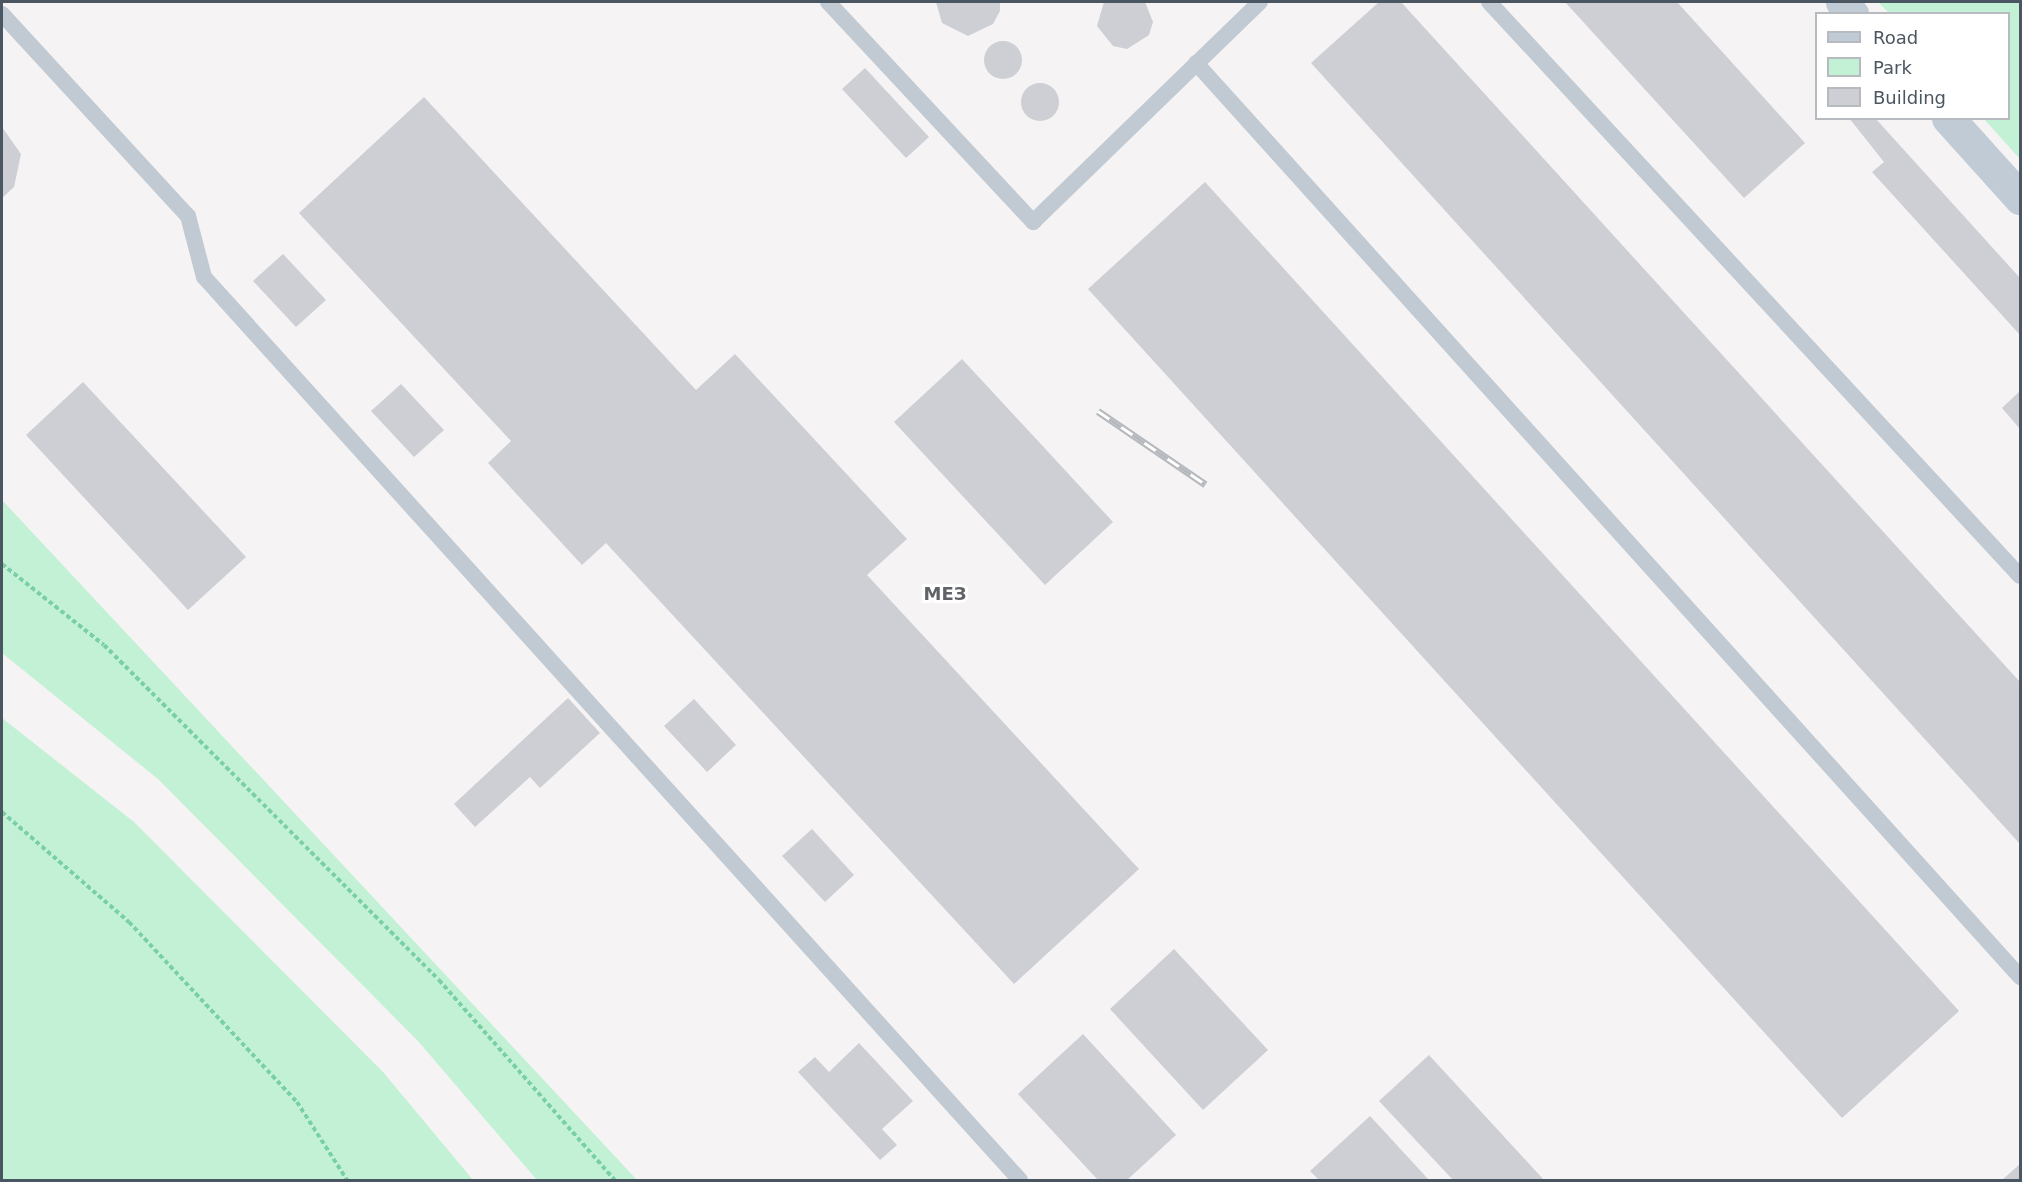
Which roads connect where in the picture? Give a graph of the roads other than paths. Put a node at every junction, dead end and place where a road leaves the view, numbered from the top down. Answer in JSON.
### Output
{"nodes":[{"id":1,"x":828,"y":2,"type":"edge"},
{"id":2,"x":1260,"y":2,"type":"edge"},
{"id":3,"x":1489,"y":2,"type":"edge"},
{"id":4,"x":2,"y":14,"type":"edge"},
{"id":5,"x":1196,"y":63,"type":"junction"},
{"id":6,"x":1950,"y":120,"type":"edge"},
{"id":7,"x":2020,"y":198,"type":"edge"},
{"id":8,"x":2020,"y":576,"type":"edge"},
{"id":9,"x":2020,"y":977,"type":"edge"},
{"id":10,"x":1020,"y":1180,"type":"edge"}],
"edges":[{"from":1,"to":5,"type":"lane"},
{"from":2,"to":5,"type":"lane"},
{"from":3,"to":8,"type":"lane"},
{"from":4,"to":10,"type":"lane"},
{"from":5,"to":9,"type":"lane"},
{"from":6,"to":7,"type":"street"}]}
